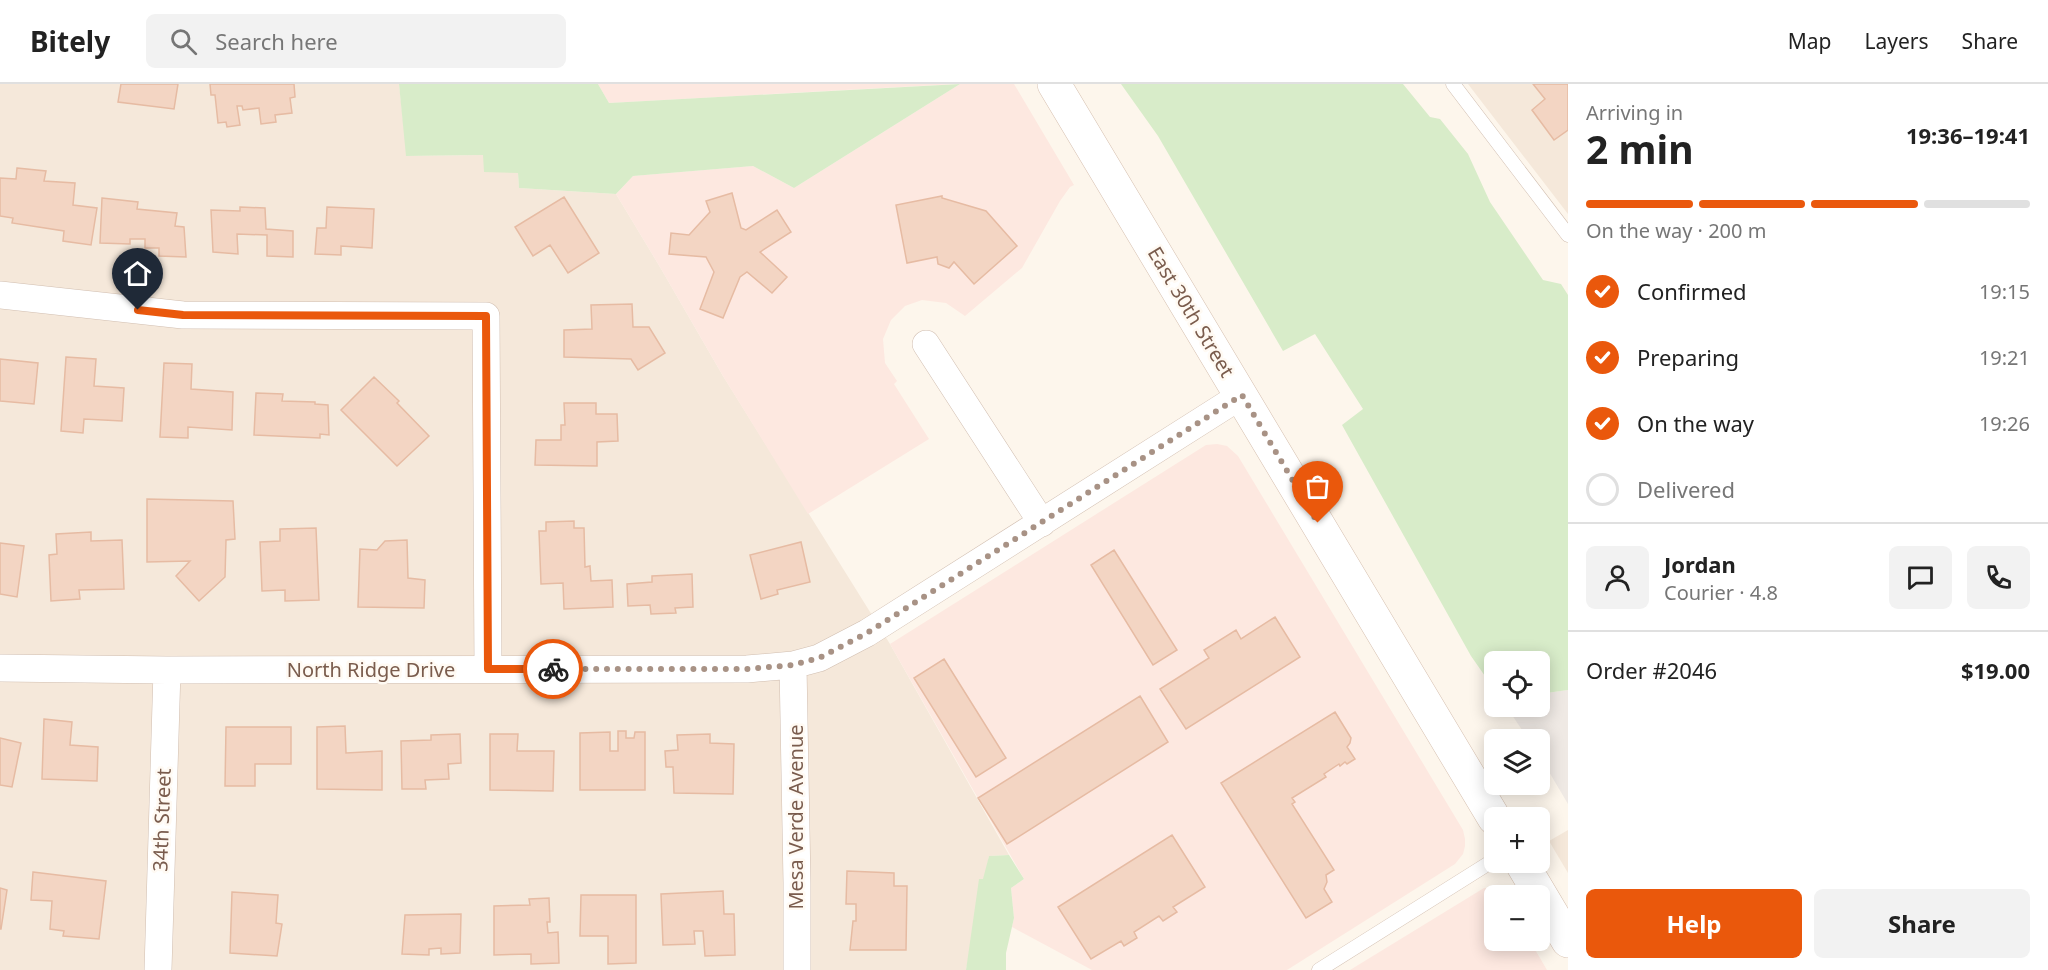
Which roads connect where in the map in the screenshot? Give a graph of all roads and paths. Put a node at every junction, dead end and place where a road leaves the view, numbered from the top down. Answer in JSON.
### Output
{"nodes":[{"id":1,"x":1054,"y":84,"type":"edge"},
{"id":2,"x":1453,"y":84,"type":"edge"},
{"id":3,"x":1568,"y":235,"type":"edge"},
{"id":4,"x":0,"y":295,"type":"edge"},
{"id":5,"x":926,"y":344,"type":"dead end"},
{"id":6,"x":1242,"y":395,"type":"junction"},
{"id":7,"x":1042,"y":523,"type":"junction"},
{"id":8,"x":793,"y":665,"type":"junction"},
{"id":9,"x":0,"y":668,"type":"edge"},
{"id":10,"x":488,"y":669,"type":"junction"},
{"id":11,"x":166,"y":670,"type":"junction"},
{"id":12,"x":1487,"y":807,"type":"edge"},
{"id":13,"x":1484,"y":866,"type":"edge"},
{"id":14,"x":1528,"y":873,"type":"edge"},
{"id":15,"x":1568,"y":941,"type":"edge"},
{"id":16,"x":158,"y":970,"type":"edge"},
{"id":17,"x":796,"y":970,"type":"edge"},
{"id":18,"x":1319,"y":970,"type":"edge"}],
"edges":[{"from":1,"to":6,"type":"main road","name":"East 30th Street"},
{"from":2,"to":3,"type":"lane"},
{"from":4,"to":10,"type":"street"},
{"from":5,"to":7,"type":"street"},
{"from":6,"to":7,"type":"street","name":"North Ridge Drive"},
{"from":6,"to":12,"type":"main road","name":"East 30th Street"},
{"from":7,"to":8,"type":"street","name":"North Ridge Drive"},
{"from":8,"to":10,"type":"street","name":"North Ridge Drive"},
{"from":8,"to":17,"type":"street","name":"Mesa Verde Avenue"},
{"from":9,"to":11,"type":"street","name":"North Ridge Drive"},
{"from":10,"to":11,"type":"street","name":"North Ridge Drive"},
{"from":11,"to":16,"type":"street","name":"34th Street"},
{"from":13,"to":18,"type":"lane"},
{"from":14,"to":15,"type":"main road"}]}
